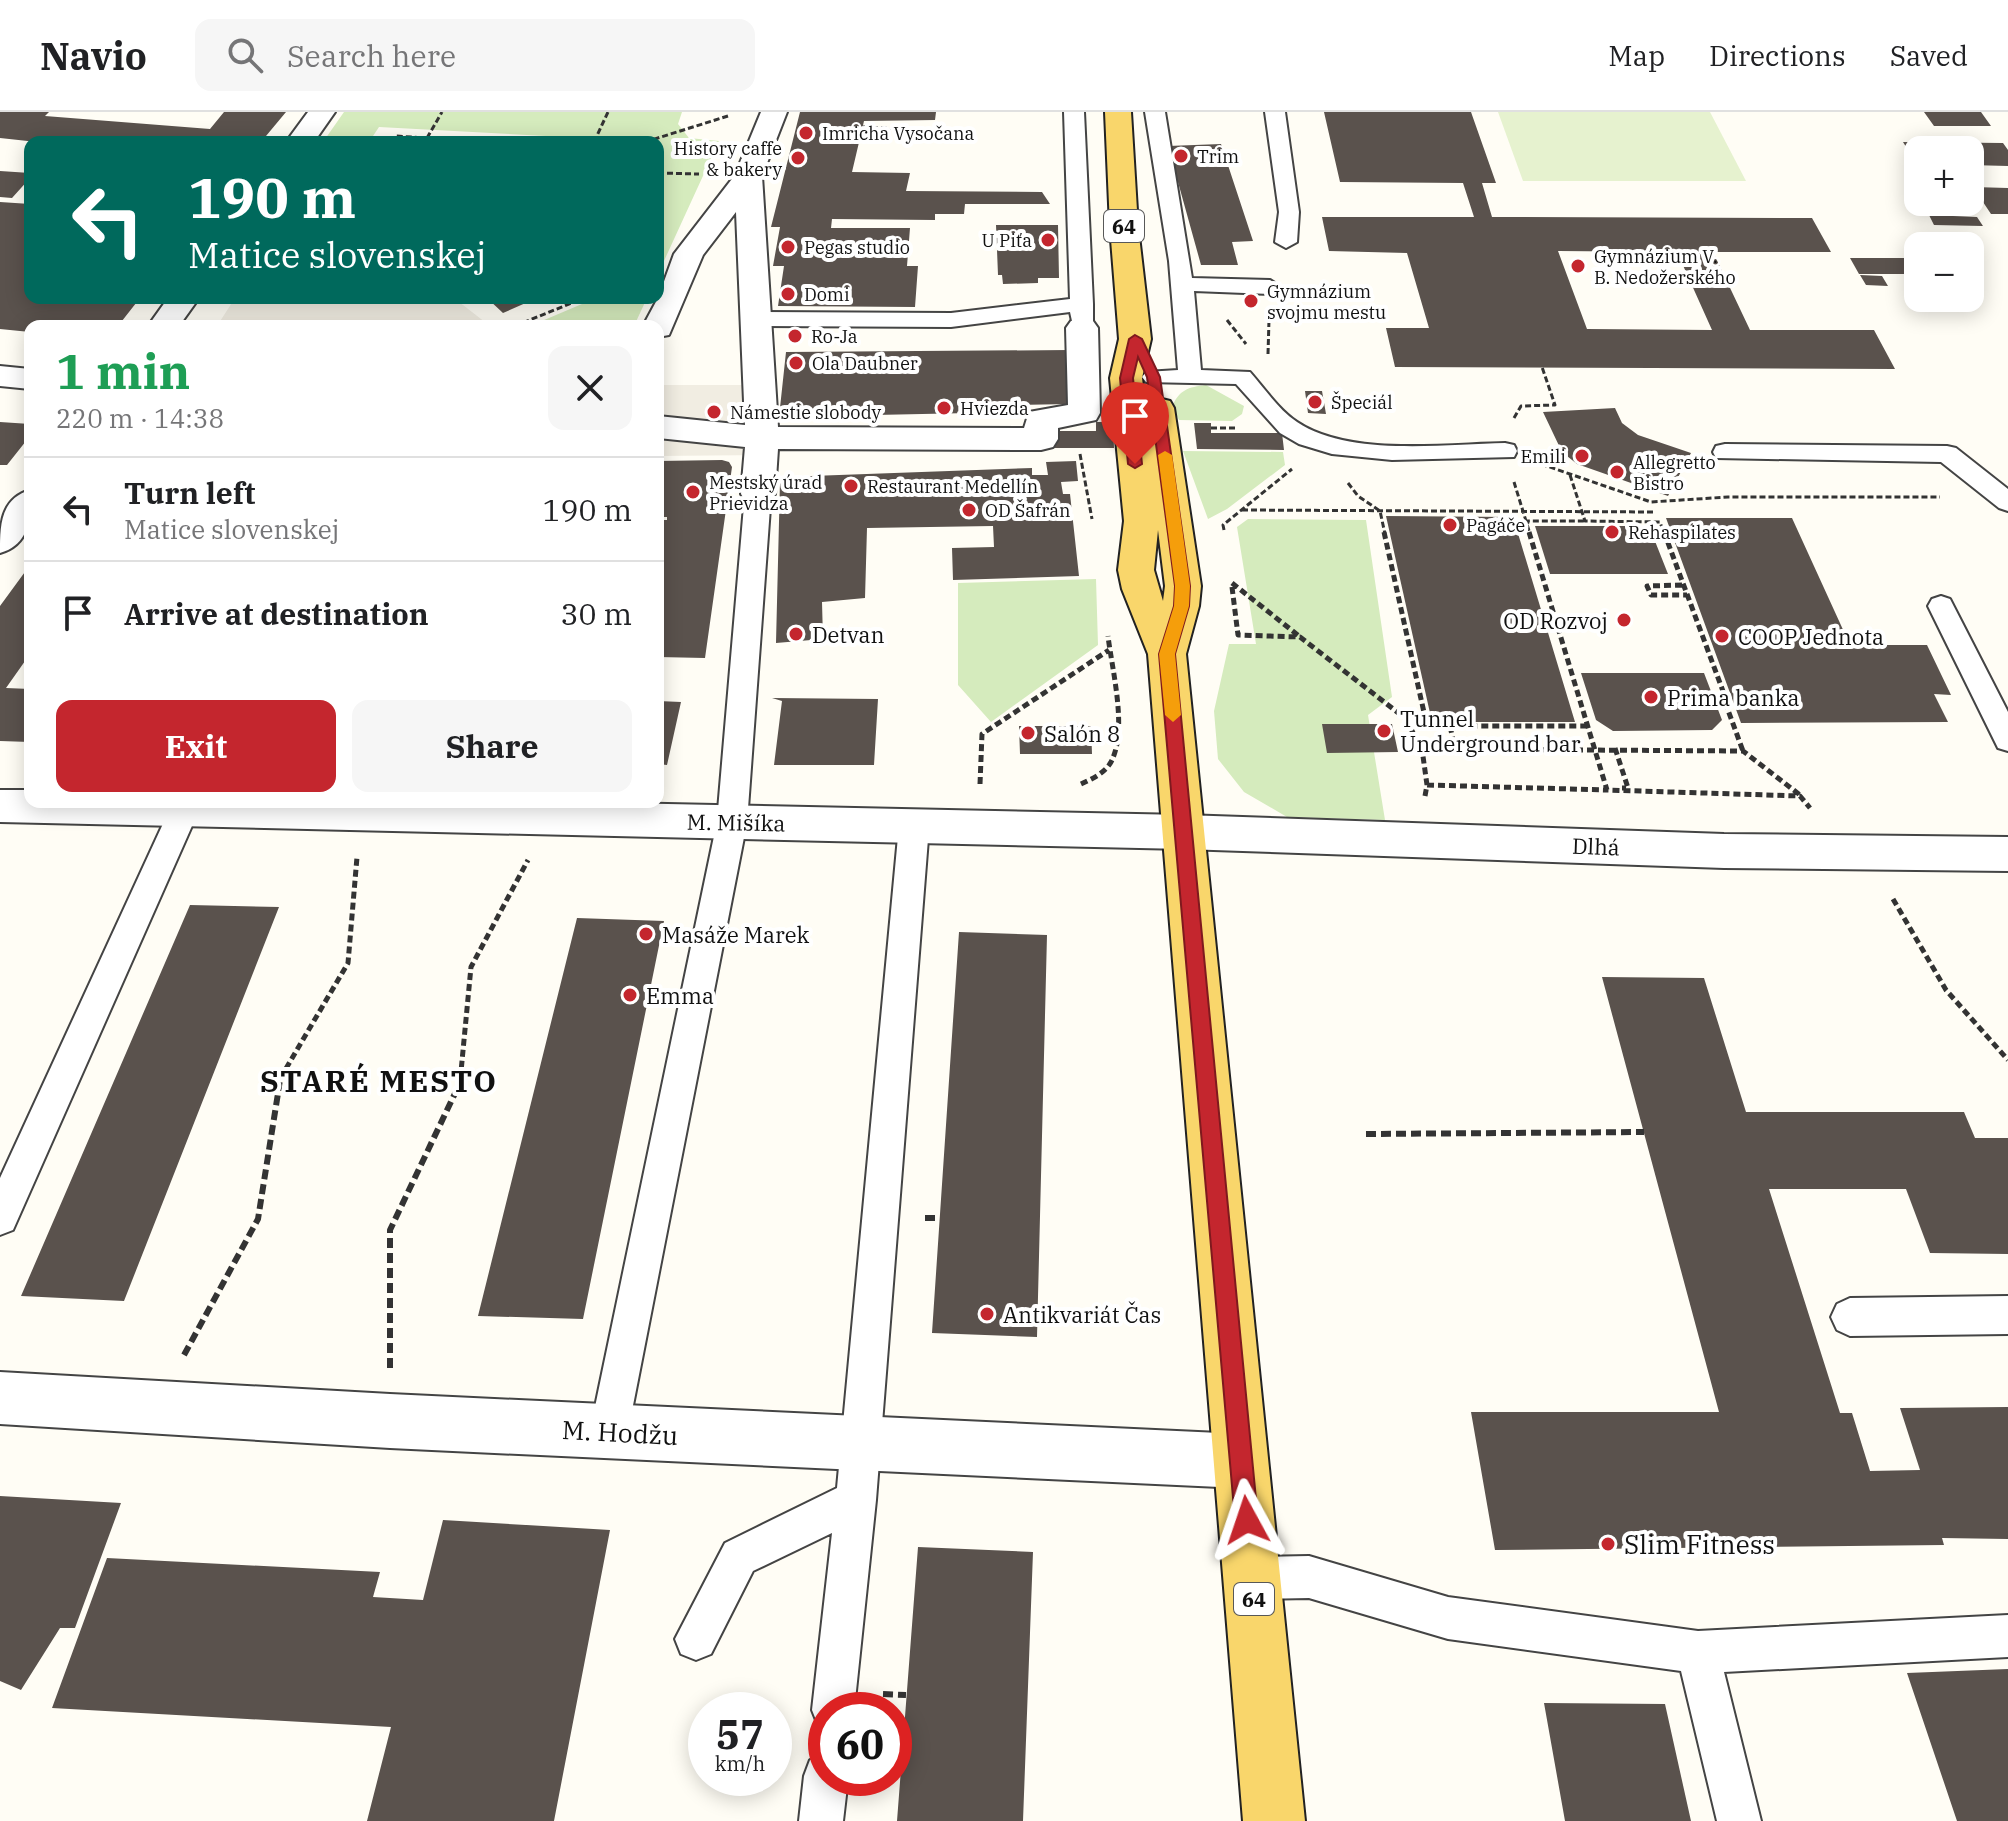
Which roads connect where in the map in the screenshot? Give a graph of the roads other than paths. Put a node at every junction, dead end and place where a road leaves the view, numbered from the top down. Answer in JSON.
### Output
{"nodes":[{"id":1,"x":322,"y":112,"type":"edge"},
{"id":2,"x":774,"y":112,"type":"edge"},
{"id":3,"x":1074,"y":112,"type":"edge"},
{"id":4,"x":1118,"y":112,"type":"edge"},
{"id":5,"x":1155,"y":112,"type":"edge"},
{"id":6,"x":1275,"y":112,"type":"edge"},
{"id":7,"x":304,"y":136,"type":"edge"},
{"id":8,"x":748,"y":176,"type":"junction"},
{"id":9,"x":1286,"y":242,"type":"dead end"},
{"id":10,"x":1182,"y":284,"type":"junction"},
{"id":11,"x":1270,"y":287,"type":"road end"},
{"id":12,"x":1082,"y":316,"type":"junction"},
{"id":13,"x":754,"y":319,"type":"junction"},
{"id":14,"x":661,"y":320,"type":"edge"},
{"id":15,"x":1135,"y":339,"type":"junction"},
{"id":16,"x":0,"y":376,"type":"edge"},
{"id":17,"x":1154,"y":377,"type":"junction"},
{"id":18,"x":1190,"y":377,"type":"junction"},
{"id":19,"x":24,"y":378,"type":"edge"},
{"id":20,"x":664,"y":428,"type":"edge"},
{"id":21,"x":762,"y":438,"type":"junction"},
{"id":22,"x":1505,"y":451,"type":"road end"},
{"id":23,"x":1725,"y":452,"type":"dead end"},
{"id":24,"x":758,"y":494,"type":"joint"},
{"id":25,"x":2005,"y":499,"type":"edge"},
{"id":26,"x":1941,"y":606,"type":"dead end"},
{"id":27,"x":1167,"y":654,"type":"junction"},
{"id":28,"x":2008,"y":740,"type":"edge"},
{"id":29,"x":0,"y":806,"type":"edge"},
{"id":30,"x":24,"y":807,"type":"edge"},
{"id":31,"x":92,"y":808,"type":"edge"},
{"id":32,"x":184,"y":810,"type":"junction"},
{"id":33,"x":732,"y":822,"type":"junction"},
{"id":34,"x":914,"y":826,"type":"junction"},
{"id":35,"x":1184,"y":832,"type":"junction"},
{"id":36,"x":2008,"y":854,"type":"edge"},
{"id":37,"x":0,"y":1218,"type":"edge"},
{"id":38,"x":2008,"y":1315,"type":"edge"},
{"id":39,"x":1850,"y":1317,"type":"dead end"},
{"id":40,"x":0,"y":1398,"type":"edge"},
{"id":41,"x":609,"y":1431,"type":"junction"},
{"id":42,"x":862,"y":1444,"type":"junction"},
{"id":43,"x":1241,"y":1461,"type":"junction"},
{"id":44,"x":856,"y":1500,"type":"junction"},
{"id":45,"x":1252,"y":1578,"type":"junction"},
{"id":46,"x":2008,"y":1636,"type":"edge"},
{"id":47,"x":696,"y":1639,"type":"dead end"},
{"id":48,"x":1698,"y":1652,"type":"junction"},
{"id":49,"x":835,"y":1692,"type":"edge"},
{"id":50,"x":824,"y":1796,"type":"edge"},
{"id":51,"x":821,"y":1821,"type":"edge"},
{"id":52,"x":1274,"y":1821,"type":"edge"},
{"id":53,"x":1739,"y":1821,"type":"edge"}],
"edges":[{"from":1,"to":7,"type":"street"},
{"from":2,"to":8,"type":"street"},
{"from":3,"to":12,"type":"lane"},
{"from":4,"to":15,"type":"main road","number":"64"},
{"from":5,"to":10,"type":"lane"},
{"from":6,"to":9,"type":"lane"},
{"from":8,"to":13,"type":"street"},
{"from":8,"to":14,"type":"street"},
{"from":10,"to":11,"type":"lane"},
{"from":10,"to":18,"type":"lane"},
{"from":12,"to":13,"type":"lane"},
{"from":12,"to":21,"type":"street"},
{"from":13,"to":21,"type":"street"},
{"from":15,"to":17,"type":"main road","number":"64"},
{"from":15,"to":27,"type":"main road","number":"64"},
{"from":16,"to":19,"type":"street"},
{"from":17,"to":18,"type":"lane"},
{"from":17,"to":27,"type":"main road","number":"64"},
{"from":18,"to":22,"type":"lane"},
{"from":20,"to":21,"type":"street"},
{"from":21,"to":24,"type":"street"},
{"from":23,"to":25,"type":"lane"},
{"from":24,"to":33,"type":"lane"},
{"from":26,"to":28,"type":"lane"},
{"from":27,"to":35,"type":"main road","number":"64"},
{"from":29,"to":30,"type":"street","name":"M. Mišíka"},
{"from":31,"to":32,"type":"street","name":"M. Mišíka"},
{"from":32,"to":33,"type":"street","name":"M. Mišíka"},
{"from":32,"to":37,"type":"lane"},
{"from":33,"to":34,"type":"street","name":"M. Mišíka"},
{"from":33,"to":41,"type":"lane"},
{"from":34,"to":35,"type":"street","name":"M. Mišíka"},
{"from":34,"to":42,"type":"lane"},
{"from":35,"to":36,"type":"street","name":"Dlhá"},
{"from":35,"to":43,"type":"main road","number":"64"},
{"from":38,"to":39,"type":"lane"},
{"from":40,"to":41,"type":"street","name":"M. Hodžu"},
{"from":41,"to":42,"type":"street","name":"M. Hodžu"},
{"from":42,"to":43,"type":"street","name":"M. Hodžu"},
{"from":42,"to":44,"type":"lane"},
{"from":43,"to":45,"type":"main road","number":"64"},
{"from":44,"to":47,"type":"lane"},
{"from":44,"to":49,"type":"lane"},
{"from":45,"to":48,"type":"lane"},
{"from":45,"to":52,"type":"main road","number":"64"},
{"from":46,"to":48,"type":"lane"},
{"from":48,"to":53,"type":"lane"},
{"from":50,"to":51,"type":"lane"}]}
